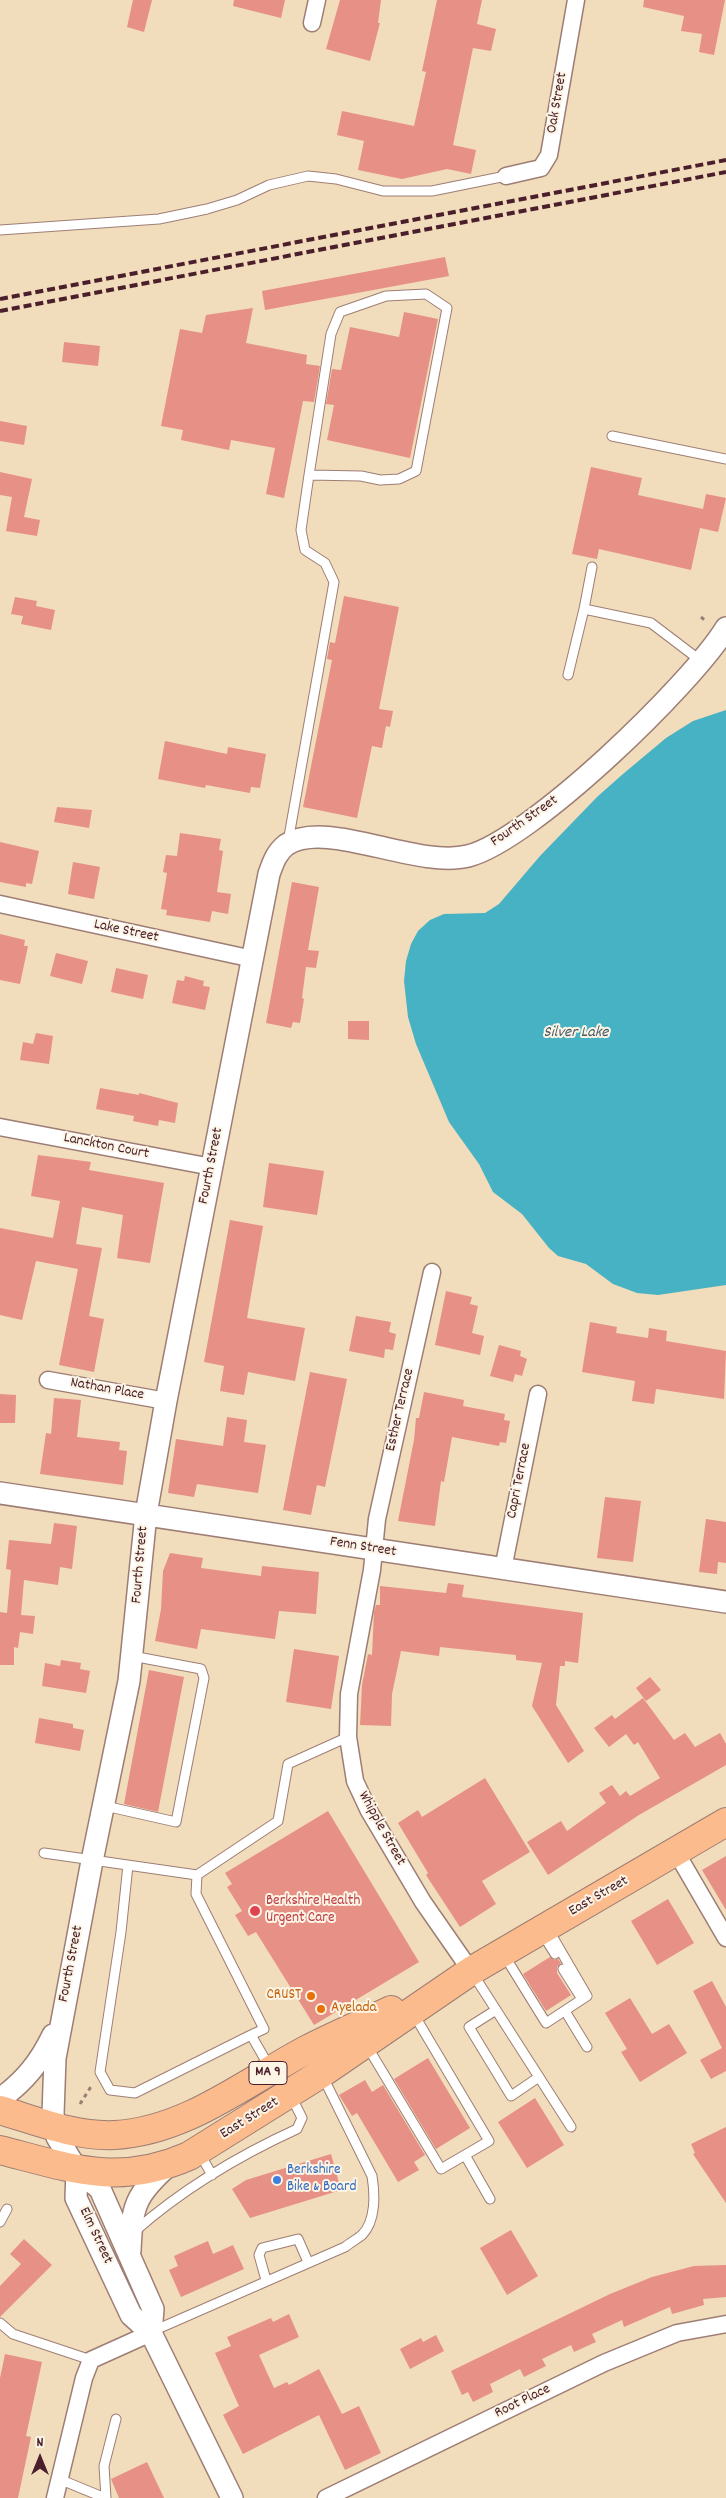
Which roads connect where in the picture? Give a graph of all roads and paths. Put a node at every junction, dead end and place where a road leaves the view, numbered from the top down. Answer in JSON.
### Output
{"nodes":[{"id":1,"x":317,"y":0,"type":"edge"},
{"id":2,"x":576,"y":0,"type":"edge"},
{"id":3,"x":312,"y":23,"type":"dead end"},
{"id":4,"x":506,"y":176,"type":"joint"},
{"id":5,"x":0,"y":230,"type":"edge"},
{"id":6,"x":612,"y":436,"type":"dead end"},
{"id":7,"x":726,"y":460,"type":"edge"},
{"id":8,"x":309,"y":475,"type":"junction"},
{"id":9,"x":592,"y":567,"type":"dead end"},
{"id":10,"x":584,"y":608,"type":"junction"},
{"id":11,"x":726,"y":628,"type":"edge"},
{"id":12,"x":701,"y":661,"type":"junction"},
{"id":13,"x":568,"y":675,"type":"dead end"},
{"id":14,"x":287,"y":845,"type":"junction"},
{"id":15,"x":0,"y":904,"type":"edge"},
{"id":16,"x":253,"y":960,"type":"junction"},
{"id":17,"x":0,"y":1127,"type":"edge"},
{"id":18,"x":212,"y":1167,"type":"junction"},
{"id":19,"x":432,"y":1272,"type":"dead end"},
{"id":20,"x":48,"y":1380,"type":"dead end"},
{"id":21,"x":538,"y":1394,"type":"dead end"},
{"id":22,"x":166,"y":1401,"type":"junction"},
{"id":23,"x":0,"y":1493,"type":"edge"},
{"id":24,"x":146,"y":1514,"type":"junction"},
{"id":25,"x":374,"y":1550,"type":"junction"},
{"id":26,"x":503,"y":1569,"type":"junction"},
{"id":27,"x":726,"y":1602,"type":"edge"},
{"id":28,"x":132,"y":1656,"type":"junction"},
{"id":29,"x":348,"y":1737,"type":"junction"},
{"id":30,"x":105,"y":1806,"type":"junction"},
{"id":31,"x":726,"y":1822,"type":"edge"},
{"id":32,"x":676,"y":1852,"type":"junction"},
{"id":33,"x":44,"y":1853,"type":"dead end"},
{"id":34,"x":92,"y":1860,"type":"junction"},
{"id":35,"x":128,"y":1865,"type":"junction"},
{"id":36,"x":197,"y":1875,"type":"junction"},
{"id":37,"x":544,"y":1929,"type":"junction"},
{"id":38,"x":726,"y":1938,"type":"edge"},
{"id":39,"x":503,"y":1953,"type":"junction"},
{"id":40,"x":554,"y":1954,"type":"dead end"},
{"id":41,"x":563,"y":1969,"type":"dead end"},
{"id":42,"x":471,"y":1971,"type":"junction"},
{"id":43,"x":582,"y":2000,"type":"junction"},
{"id":44,"x":496,"y":2010,"type":"junction"},
{"id":45,"x":565,"y":2010,"type":"junction"},
{"id":46,"x":412,"y":2012,"type":"junction"},
{"id":47,"x":61,"y":2019,"type":"junction"},
{"id":48,"x":251,"y":2035,"type":"junction"},
{"id":49,"x":365,"y":2043,"type":"junction"},
{"id":50,"x":587,"y":2046,"type":"dead end"},
{"id":51,"x":271,"y":2071,"type":"junction"},
{"id":52,"x":100,"y":2072,"type":"junction"},
{"id":53,"x":322,"y":2073,"type":"junction"},
{"id":54,"x":539,"y":2077,"type":"junction"},
{"id":55,"x":289,"y":2094,"type":"junction"},
{"id":56,"x":0,"y":2099,"type":"edge"},
{"id":57,"x":80,"y":2104,"type":"dead end"},
{"id":58,"x":0,"y":2110,"type":"edge"},
{"id":59,"x":55,"y":2127,"type":"junction"},
{"id":60,"x":571,"y":2127,"type":"dead end"},
{"id":61,"x":0,"y":2150,"type":"edge"},
{"id":62,"x":198,"y":2151,"type":"junction"},
{"id":63,"x":465,"y":2155,"type":"junction"},
{"id":64,"x":170,"y":2164,"type":"junction"},
{"id":65,"x":77,"y":2170,"type":"junction"},
{"id":66,"x":212,"y":2175,"type":"junction"},
{"id":67,"x":490,"y":2199,"type":"dead end"},
{"id":68,"x":7,"y":2209,"type":"dead end"},
{"id":69,"x":0,"y":2222,"type":"edge"},
{"id":70,"x":131,"y":2234,"type":"junction"},
{"id":71,"x":130,"y":2256,"type":"junction"},
{"id":72,"x":308,"y":2262,"type":"junction"},
{"id":73,"x":266,"y":2280,"type":"junction"},
{"id":74,"x":0,"y":2322,"type":"edge"},
{"id":75,"x":726,"y":2324,"type":"edge"},
{"id":76,"x":150,"y":2333,"type":"junction"},
{"id":77,"x":91,"y":2360,"type":"junction"},
{"id":78,"x":116,"y":2419,"type":"dead end"},
{"id":79,"x":59,"y":2479,"type":"junction"},
{"id":80,"x":55,"y":2498,"type":"edge"},
{"id":81,"x":105,"y":2498,"type":"edge"},
{"id":82,"x":232,"y":2498,"type":"edge"},
{"id":83,"x":326,"y":2498,"type":"edge"}],
"edges":[{"from":1,"to":3,"type":"street"},
{"from":2,"to":4,"type":"street","name":"Oak Street"},
{"from":4,"to":5,"type":"lane"},
{"from":6,"to":7,"type":"lane"},
{"from":8,"to":8,"type":"lane"},
{"from":8,"to":14,"type":"lane"},
{"from":9,"to":10,"type":"lane"},
{"from":10,"to":12,"type":"lane"},
{"from":10,"to":13,"type":"lane"},
{"from":11,"to":12,"type":"street","name":"Fourth Street"},
{"from":12,"to":14,"type":"street","name":"Fourth Street"},
{"from":14,"to":16,"type":"street","name":"Fourth Street"},
{"from":15,"to":16,"type":"street","name":"Lake Street"},
{"from":16,"to":18,"type":"street","name":"Fourth Street"},
{"from":17,"to":18,"type":"street","name":"Lanckton Court"},
{"from":18,"to":22,"type":"street","name":"Fourth Street"},
{"from":19,"to":25,"type":"street","name":"Esther Terrace"},
{"from":20,"to":22,"type":"street","name":"Nathan Place"},
{"from":21,"to":26,"type":"street","name":"Capri Terrace"},
{"from":22,"to":24,"type":"street","name":"Fourth Street"},
{"from":23,"to":24,"type":"street","name":"Fenn Street"},
{"from":24,"to":25,"type":"street","name":"Fenn Street"},
{"from":24,"to":28,"type":"street","name":"Fourth Street"},
{"from":25,"to":26,"type":"street","name":"Fenn Street"},
{"from":25,"to":29,"type":"street","name":"Whipple Street"},
{"from":26,"to":27,"type":"street","name":"Fenn Street"},
{"from":28,"to":30,"type":"street","name":"Fourth Street"},
{"from":28,"to":30,"type":"lane"},
{"from":29,"to":36,"type":"lane"},
{"from":29,"to":42,"type":"street","name":"Whipple Street"},
{"from":30,"to":34,"type":"street","name":"Fourth Street"},
{"from":31,"to":32,"type":"highway","name":"East Street","number":"MA 9"},
{"from":32,"to":37,"type":"highway","name":"East Street","number":"MA 9"},
{"from":32,"to":38,"type":"street"},
{"from":33,"to":34,"type":"lane"},
{"from":34,"to":35,"type":"lane"},
{"from":34,"to":47,"type":"street","name":"Fourth Street"},
{"from":35,"to":36,"type":"lane"},
{"from":35,"to":52,"type":"lane"},
{"from":36,"to":48,"type":"lane"},
{"from":37,"to":39,"type":"highway","name":"East Street","number":"MA 9"},
{"from":37,"to":40,"type":"lane"},
{"from":37,"to":43,"type":"lane"},
{"from":39,"to":42,"type":"highway","name":"East Street","number":"MA 9"},
{"from":39,"to":45,"type":"lane"},
{"from":41,"to":43,"type":"lane"},
{"from":42,"to":44,"type":"lane"},
{"from":42,"to":46,"type":"highway","name":"East Street","number":"MA 9"},
{"from":42,"to":51,"type":"highway","name":"East Street","number":"MA 9"},
{"from":43,"to":45,"type":"lane"},
{"from":44,"to":54,"type":"lane"},
{"from":44,"to":54,"type":"lane"},
{"from":45,"to":50,"type":"lane"},
{"from":46,"to":49,"type":"highway","name":"East Street","number":"MA 9"},
{"from":46,"to":63,"type":"lane"},
{"from":47,"to":56,"type":"street","name":"Fourth Street"},
{"from":47,"to":59,"type":"street","name":"Fourth Street"},
{"from":48,"to":51,"type":"lane"},
{"from":48,"to":52,"type":"lane"},
{"from":49,"to":53,"type":"highway","name":"East Street","number":"MA 9"},
{"from":49,"to":63,"type":"lane"},
{"from":51,"to":59,"type":"highway","name":"East Street","number":"MA 9"},
{"from":52,"to":57,"type":"path"},
{"from":53,"to":55,"type":"highway","name":"East Street","number":"MA 9"},
{"from":53,"to":72,"type":"lane"},
{"from":54,"to":60,"type":"lane"},
{"from":55,"to":62,"type":"highway","name":"East Street","number":"MA 9"},
{"from":55,"to":66,"type":"lane"},
{"from":58,"to":59,"type":"highway","name":"East Street","number":"MA 9"},
{"from":59,"to":65,"type":"street","name":"Fourth Street"},
{"from":61,"to":65,"type":"highway","name":"East Street","number":"MA 9"},
{"from":62,"to":64,"type":"highway","name":"East Street","number":"MA 9"},
{"from":62,"to":66,"type":"lane"},
{"from":63,"to":67,"type":"lane"},
{"from":64,"to":65,"type":"highway","name":"East Street","number":"MA 9"},
{"from":64,"to":70,"type":"street","name":"Elm Street"},
{"from":65,"to":71,"type":"street","name":"Elm Street"},
{"from":65,"to":76,"type":"street","name":"Elm Street"},
{"from":66,"to":70,"type":"lane"},
{"from":68,"to":69,"type":"lane"},
{"from":70,"to":71,"type":"street","name":"Elm Street"},
{"from":71,"to":76,"type":"street","name":"Elm Street"},
{"from":72,"to":73,"type":"lane"},
{"from":72,"to":73,"type":"lane"},
{"from":73,"to":76,"type":"lane"},
{"from":74,"to":77,"type":"lane"},
{"from":75,"to":83,"type":"street","name":"Root Place"},
{"from":76,"to":77,"type":"street"},
{"from":76,"to":82,"type":"street","name":"Elm Street"},
{"from":77,"to":79,"type":"street"},
{"from":78,"to":81,"type":"lane"},
{"from":79,"to":80,"type":"street"},
{"from":79,"to":81,"type":"lane"}]}
